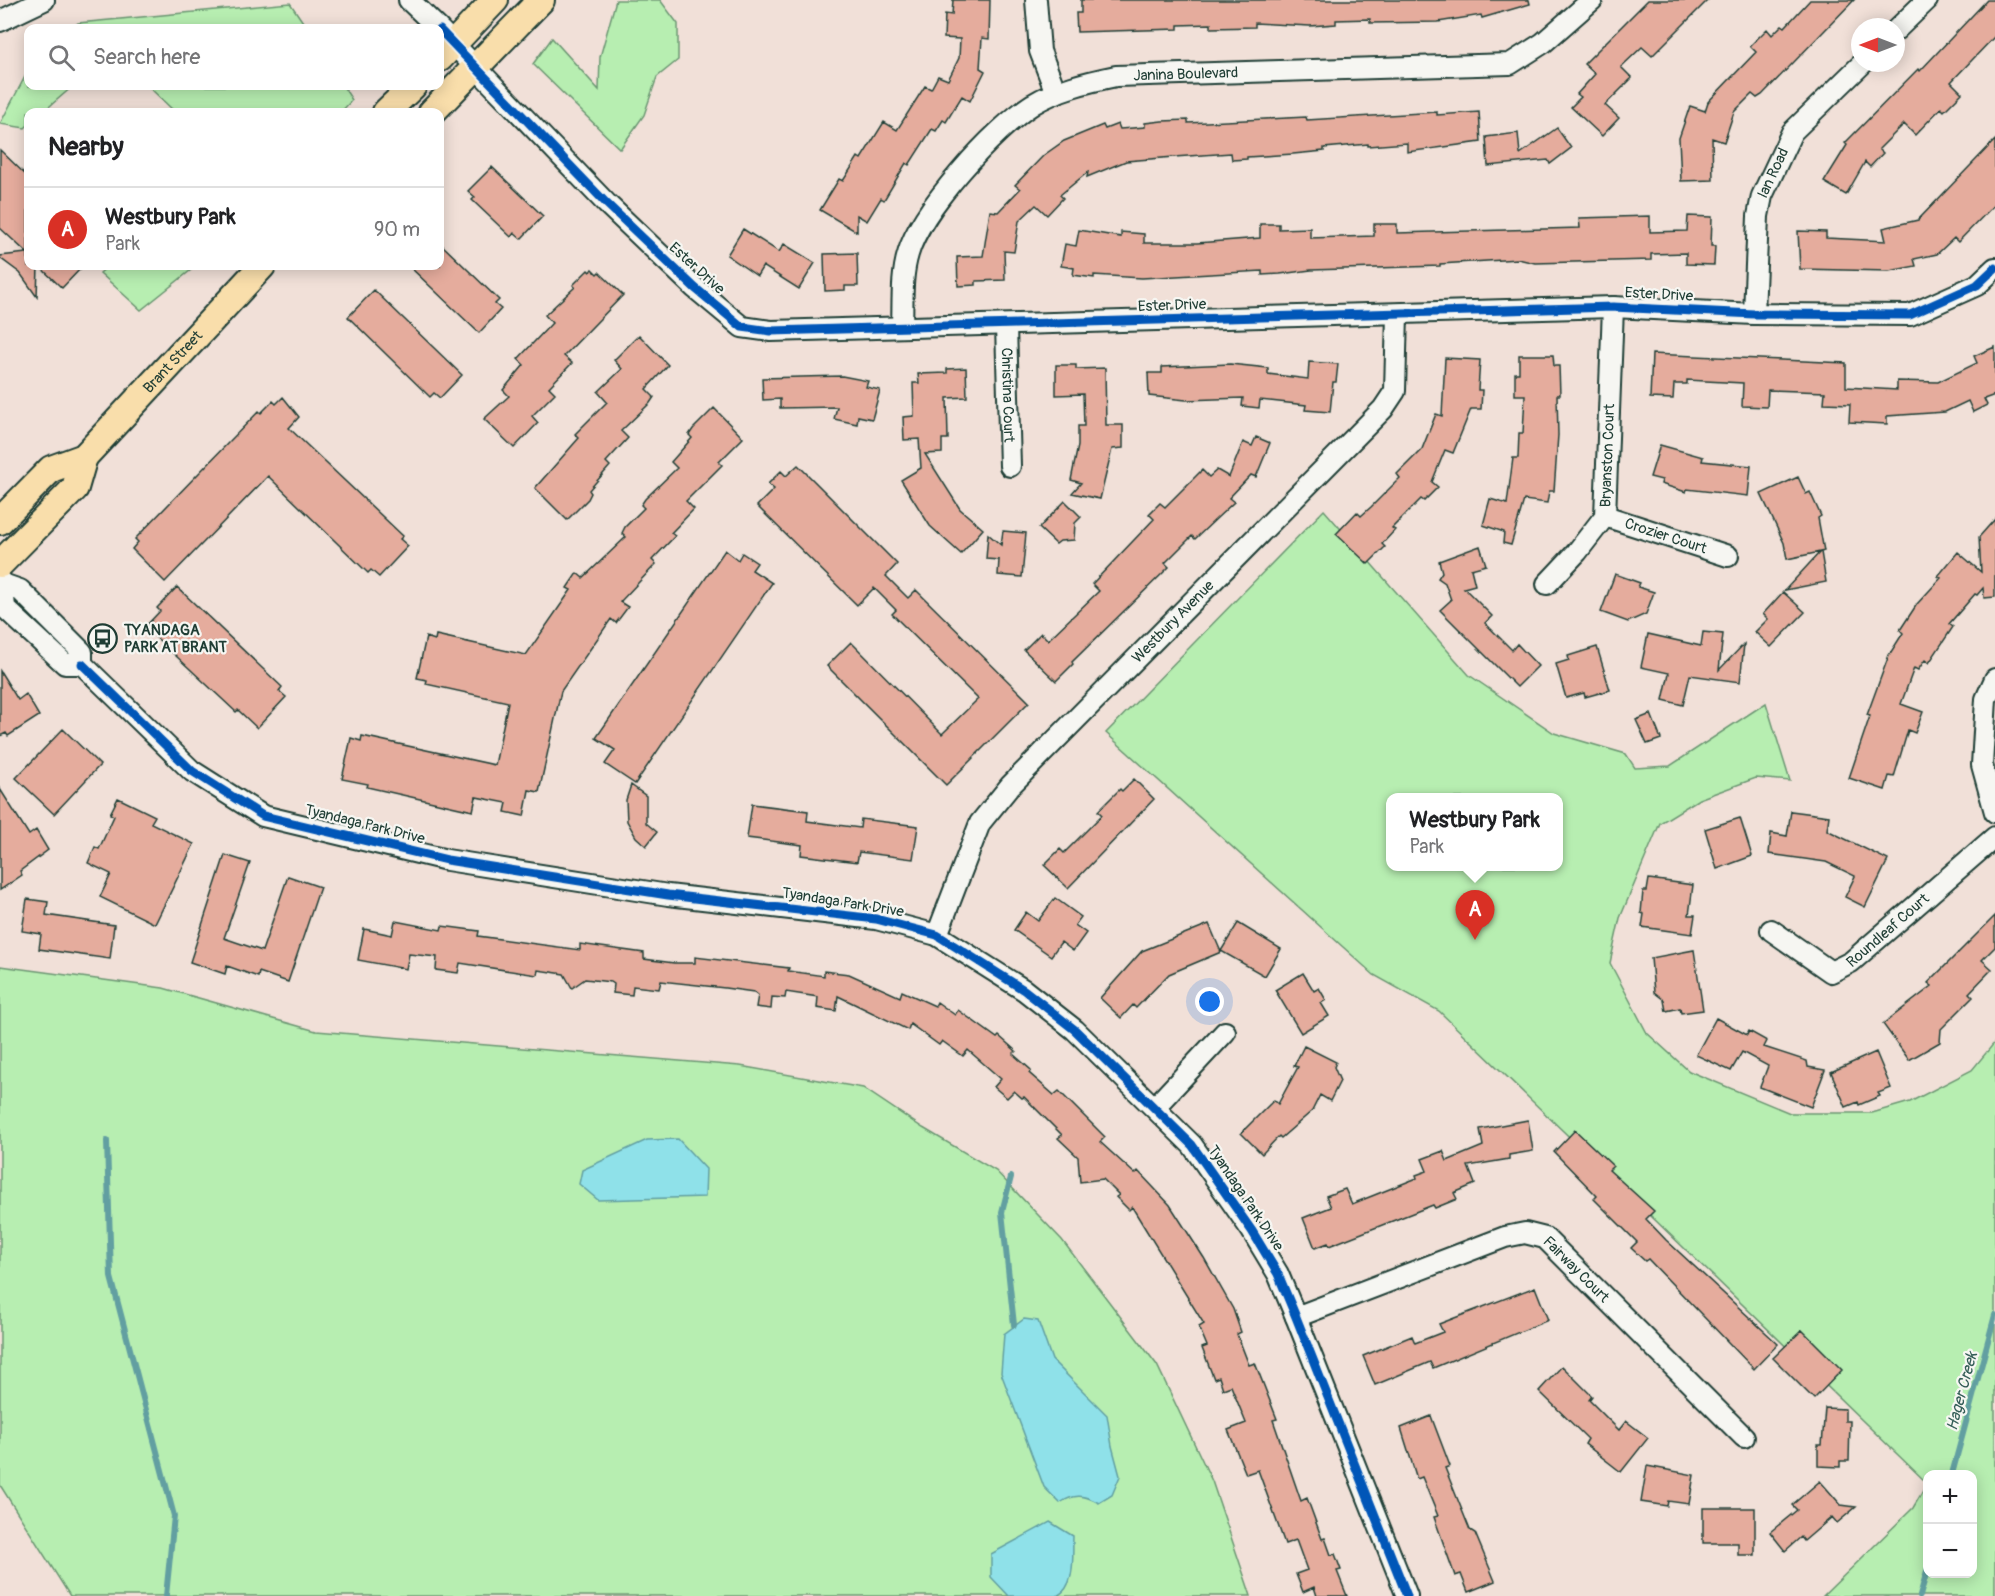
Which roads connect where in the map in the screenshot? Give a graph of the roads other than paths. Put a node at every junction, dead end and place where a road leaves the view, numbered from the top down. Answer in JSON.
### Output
{"nodes":[{"id":1,"x":44,"y":0,"type":"edge"},
{"id":2,"x":409,"y":0,"type":"edge"},
{"id":3,"x":495,"y":0,"type":"edge"},
{"id":4,"x":541,"y":0,"type":"edge"},
{"id":5,"x":1036,"y":0,"type":"edge"},
{"id":6,"x":1592,"y":0,"type":"edge"},
{"id":7,"x":1927,"y":0,"type":"edge"},
{"id":8,"x":0,"y":21,"type":"edge"},
{"id":9,"x":1905,"y":21,"type":"edge"},
{"id":10,"x":429,"y":24,"type":"edge"},
{"id":11,"x":444,"y":38,"type":"edge"},
{"id":12,"x":444,"y":42,"type":"edge"},
{"id":13,"x":476,"y":67,"type":"junction"},
{"id":14,"x":1854,"y":72,"type":"edge"},
{"id":15,"x":408,"y":90,"type":"edge"},
{"id":16,"x":1056,"y":93,"type":"junction"},
{"id":17,"x":390,"y":108,"type":"edge"},
{"id":18,"x":436,"y":108,"type":"edge"},
{"id":19,"x":1995,"y":267,"type":"edge"},
{"id":20,"x":258,"y":270,"type":"edge"},
{"id":21,"x":1613,"y":307,"type":"junction"},
{"id":22,"x":1397,"y":314,"type":"junction"},
{"id":23,"x":1754,"y":314,"type":"junction"},
{"id":24,"x":1006,"y":326,"type":"junction"},
{"id":25,"x":902,"y":327,"type":"junction"},
{"id":26,"x":84,"y":457,"type":"junction"},
{"id":27,"x":1010,"y":466,"type":"dead end"},
{"id":28,"x":1605,"y":516,"type":"junction"},
{"id":29,"x":0,"y":521,"type":"edge"},
{"id":30,"x":1728,"y":556,"type":"dead end"},
{"id":31,"x":1,"y":578,"type":"edge"},
{"id":32,"x":1548,"y":584,"type":"dead end"},
{"id":33,"x":1995,"y":679,"type":"edge"},
{"id":34,"x":1995,"y":812,"type":"edge"},
{"id":35,"x":1995,"y":837,"type":"edge"},
{"id":36,"x":1772,"y":930,"type":"dead end"},
{"id":37,"x":937,"y":935,"type":"junction"},
{"id":38,"x":1225,"y":1032,"type":"dead end"},
{"id":39,"x":1155,"y":1107,"type":"junction"},
{"id":40,"x":1296,"y":1317,"type":"junction"},
{"id":41,"x":1744,"y":1437,"type":"dead end"},
{"id":42,"x":1407,"y":1596,"type":"edge"}],
"edges":[{"from":1,"to":8,"type":"street"},
{"from":2,"to":10,"type":"street","name":"Ester Drive"},
{"from":3,"to":11,"type":"main road"},
{"from":4,"to":13,"type":"main road"},
{"from":5,"to":16,"type":"street"},
{"from":6,"to":16,"type":"street","name":"Janina Boulevard"},
{"from":7,"to":9,"type":"street"},
{"from":12,"to":13,"type":"street","name":"Ester Drive"},
{"from":13,"to":18,"type":"main road"},
{"from":13,"to":25,"type":"street","name":"Ester Drive"},
{"from":14,"to":23,"type":"street","name":"Ian Road"},
{"from":15,"to":17,"type":"main road"},
{"from":16,"to":25,"type":"street","name":"Janina Boulevard"},
{"from":19,"to":23,"type":"street","name":"Ester Drive"},
{"from":20,"to":26,"type":"main road","name":"Brant Street"},
{"from":21,"to":22,"type":"street","name":"Ester Drive"},
{"from":21,"to":23,"type":"street","name":"Ester Drive"},
{"from":21,"to":28,"type":"street","name":"Bryanston Court"},
{"from":22,"to":24,"type":"street","name":"Ester Drive"},
{"from":22,"to":37,"type":"street","name":"Westbury Avenue"},
{"from":24,"to":25,"type":"street","name":"Ester Drive"},
{"from":24,"to":27,"type":"street","name":"Christina Court"},
{"from":26,"to":29,"type":"main road","name":"Brant Street"},
{"from":26,"to":31,"type":"main road","name":"Brant Street"},
{"from":28,"to":30,"type":"street","name":"Crozier Court"},
{"from":28,"to":32,"type":"street","name":"Bryanston Court"},
{"from":31,"to":37,"type":"street","name":"Tyandaga Park Drive"},
{"from":33,"to":34,"type":"street"},
{"from":35,"to":36,"type":"street","name":"Roundleaf Court"},
{"from":37,"to":39,"type":"street","name":"Tyandaga Park Drive"},
{"from":38,"to":39,"type":"street"},
{"from":39,"to":40,"type":"street","name":"Tyandaga Park Drive"},
{"from":40,"to":41,"type":"street","name":"Fairway Court"},
{"from":40,"to":42,"type":"street","name":"Tyandaga Park Drive"}]}
